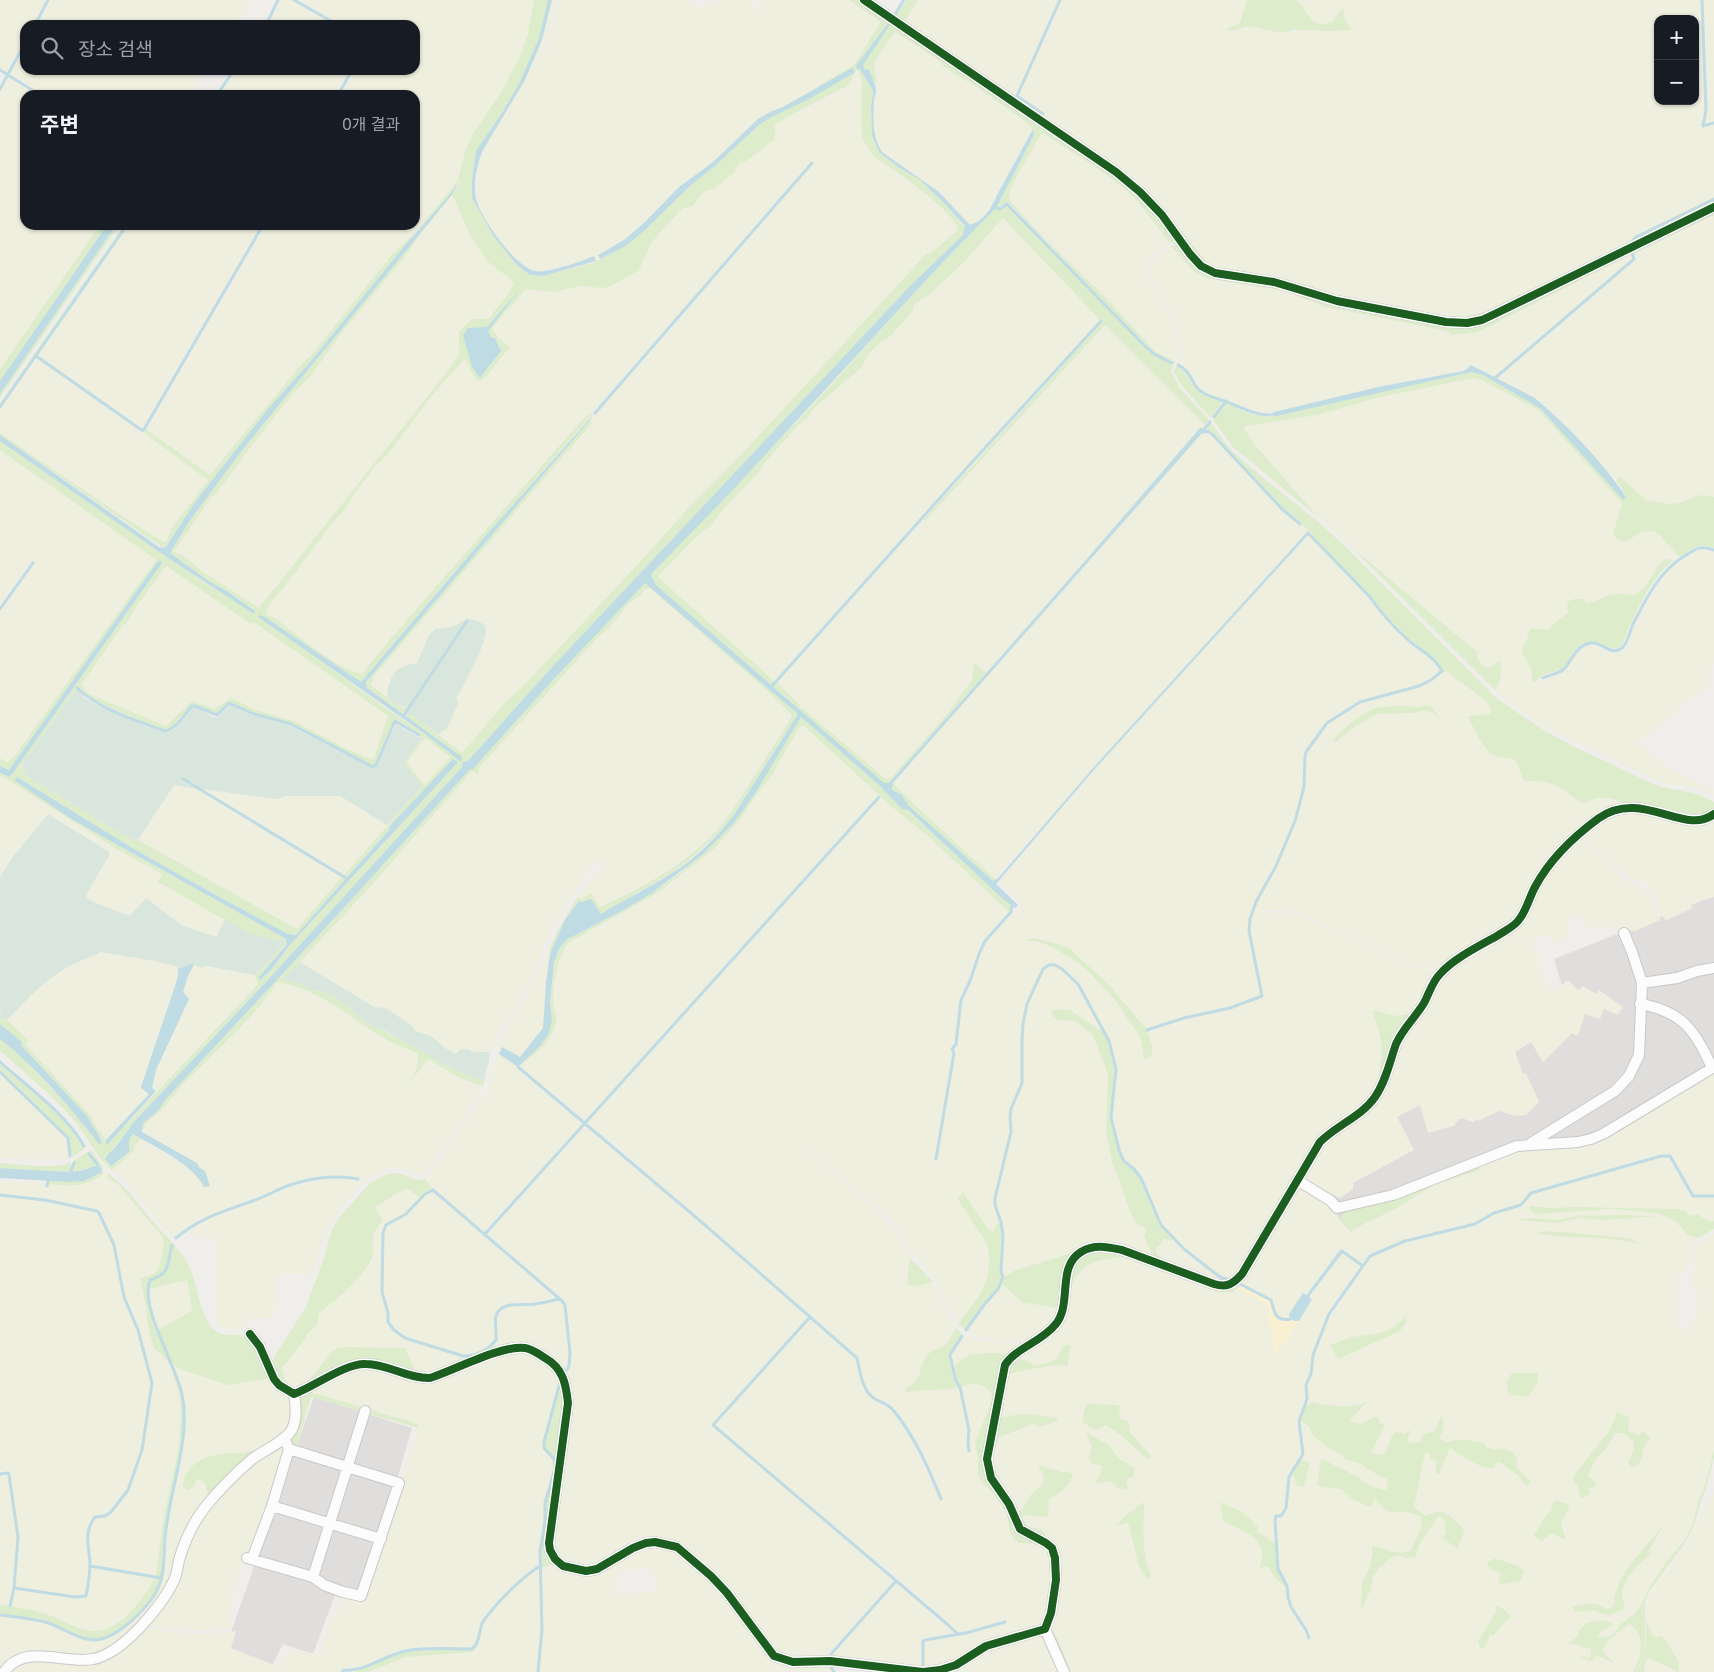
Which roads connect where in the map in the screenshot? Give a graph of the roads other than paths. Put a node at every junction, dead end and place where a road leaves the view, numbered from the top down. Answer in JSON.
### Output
{"nodes":[{"id":1,"x":864,"y":0,"type":"edge"},
{"id":2,"x":1714,"y":207,"type":"edge"},
{"id":3,"x":1714,"y":814,"type":"edge"},
{"id":4,"x":1624,"y":933,"type":"dead end"},
{"id":5,"x":1714,"y":968,"type":"edge"},
{"id":6,"x":1642,"y":983,"type":"junction"},
{"id":7,"x":1640,"y":1004,"type":"junction"},
{"id":8,"x":1713,"y":1067,"type":"edge"},
{"id":9,"x":1528,"y":1144,"type":"junction"},
{"id":10,"x":1297,"y":1180,"type":"junction"},
{"id":11,"x":250,"y":1334,"type":"dead end"},
{"id":12,"x":294,"y":1394,"type":"junction"},
{"id":13,"x":365,"y":1410,"type":"dead end"},
{"id":14,"x":284,"y":1438,"type":"junction"},
{"id":15,"x":289,"y":1449,"type":"junction"},
{"id":16,"x":347,"y":1467,"type":"junction"},
{"id":17,"x":272,"y":1506,"type":"junction"},
{"id":18,"x":329,"y":1524,"type":"junction"},
{"id":19,"x":381,"y":1539,"type":"junction"},
{"id":20,"x":313,"y":1577,"type":"junction"},
{"id":21,"x":1044,"y":1629,"type":"junction"},
{"id":22,"x":4,"y":1672,"type":"edge"},
{"id":23,"x":1064,"y":1672,"type":"edge"}],
"edges":[{"from":1,"to":2,"type":"street"},
{"from":3,"to":10,"type":"street"},
{"from":4,"to":6,"type":"street"},
{"from":5,"to":6,"type":"street"},
{"from":6,"to":7,"type":"street"},
{"from":7,"to":8,"type":"street"},
{"from":7,"to":9,"type":"street"},
{"from":8,"to":9,"type":"street"},
{"from":9,"to":10,"type":"street"},
{"from":10,"to":21,"type":"street"},
{"from":11,"to":12,"type":"street"},
{"from":12,"to":14,"type":"street"},
{"from":12,"to":21,"type":"street"},
{"from":13,"to":16,"type":"street"},
{"from":14,"to":15,"type":"street"},
{"from":14,"to":22,"type":"street"},
{"from":15,"to":16,"type":"street"},
{"from":15,"to":17,"type":"street"},
{"from":16,"to":18,"type":"street"},
{"from":16,"to":19,"type":"street"},
{"from":17,"to":18,"type":"street"},
{"from":17,"to":20,"type":"street"},
{"from":18,"to":19,"type":"street"},
{"from":18,"to":20,"type":"street"},
{"from":19,"to":20,"type":"street"},
{"from":21,"to":23,"type":"street"}]}
